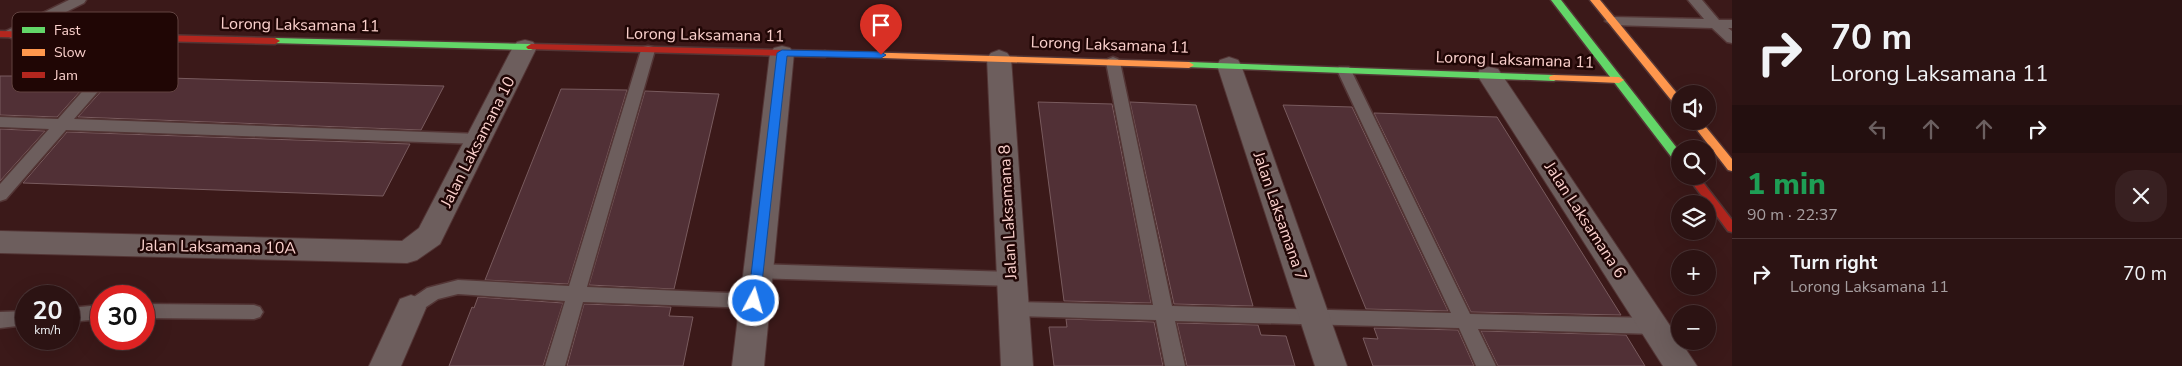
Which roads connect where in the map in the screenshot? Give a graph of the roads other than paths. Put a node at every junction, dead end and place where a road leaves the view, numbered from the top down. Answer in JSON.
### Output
{"nodes":[{"id":1,"x":79,"y":0,"type":"edge"},
{"id":2,"x":1556,"y":0,"type":"edge"},
{"id":3,"x":1595,"y":0,"type":"edge"},
{"id":4,"x":1695,"y":0,"type":"edge"},
{"id":5,"x":53,"y":12,"type":"edge"},
{"id":6,"x":1612,"y":21,"type":"junction"},
{"id":7,"x":1715,"y":23,"type":"junction"},
{"id":8,"x":1732,"y":24,"type":"edge"},
{"id":9,"x":178,"y":38,"type":"edge"},
{"id":10,"x":1732,"y":39,"type":"edge"},
{"id":11,"x":525,"y":47,"type":"junction"},
{"id":12,"x":648,"y":50,"type":"junction"},
{"id":13,"x":782,"y":53,"type":"junction"},
{"id":14,"x":999,"y":58,"type":"junction"},
{"id":15,"x":1113,"y":62,"type":"junction"},
{"id":16,"x":1229,"y":65,"type":"junction"},
{"id":17,"x":1344,"y":70,"type":"junction"},
{"id":18,"x":1489,"y":74,"type":"junction"},
{"id":19,"x":1619,"y":80,"type":"junction"},
{"id":20,"x":91,"y":92,"type":"edge"},
{"id":21,"x":1671,"y":93,"type":"edge"},
{"id":22,"x":0,"y":122,"type":"edge"},
{"id":23,"x":63,"y":125,"type":"junction"},
{"id":24,"x":1702,"y":130,"type":"edge"},
{"id":25,"x":480,"y":139,"type":"junction"},
{"id":26,"x":1671,"y":148,"type":"edge"},
{"id":27,"x":1732,"y":166,"type":"edge"},
{"id":28,"x":1699,"y":185,"type":"edge"},
{"id":29,"x":0,"y":195,"type":"edge"},
{"id":30,"x":1732,"y":228,"type":"edge"},
{"id":31,"x":430,"y":236,"type":"joint"},
{"id":32,"x":0,"y":242,"type":"edge"},
{"id":33,"x":757,"y":271,"type":"junction"},
{"id":34,"x":1012,"y":279,"type":"junction"},
{"id":35,"x":576,"y":294,"type":"junction"},
{"id":36,"x":754,"y":301,"type":"junction"},
{"id":37,"x":411,"y":308,"type":"joint"},
{"id":38,"x":1013,"y":309,"type":"junction"},
{"id":39,"x":155,"y":312,"type":"edge"},
{"id":40,"x":254,"y":312,"type":"dead end"},
{"id":41,"x":1164,"y":313,"type":"junction"},
{"id":42,"x":1314,"y":317,"type":"junction"},
{"id":43,"x":15,"y":319,"type":"edge"},
{"id":44,"x":0,"y":320,"type":"edge"},
{"id":45,"x":1464,"y":321,"type":"junction"},
{"id":46,"x":1655,"y":326,"type":"junction"},
{"id":47,"x":385,"y":366,"type":"edge"},
{"id":48,"x":554,"y":366,"type":"edge"},
{"id":49,"x":748,"y":366,"type":"edge"},
{"id":50,"x":1017,"y":366,"type":"edge"},
{"id":51,"x":1175,"y":366,"type":"edge"},
{"id":52,"x":1331,"y":366,"type":"edge"},
{"id":53,"x":1486,"y":366,"type":"edge"},
{"id":54,"x":1681,"y":366,"type":"edge"}],
"edges":[{"from":1,"to":5,"type":"lane"},
{"from":2,"to":19,"type":"street"},
{"from":3,"to":6,"type":"street"},
{"from":4,"to":7,"type":"lane"},
{"from":6,"to":7,"type":"lane"},
{"from":6,"to":21,"type":"street"},
{"from":7,"to":8,"type":"lane"},
{"from":7,"to":10,"type":"lane"},
{"from":9,"to":11,"type":"street","name":"Lorong Laksamana 11"},
{"from":11,"to":12,"type":"street","name":"Lorong Laksamana 11"},
{"from":11,"to":25,"type":"street","name":"Jalan Laksamana 10"},
{"from":12,"to":13,"type":"street","name":"Lorong Laksamana 11"},
{"from":12,"to":35,"type":"lane"},
{"from":13,"to":14,"type":"street","name":"Lorong Laksamana 11"},
{"from":13,"to":33,"type":"street"},
{"from":14,"to":15,"type":"street","name":"Lorong Laksamana 11"},
{"from":14,"to":34,"type":"street","name":"Jalan Laksamana 8"},
{"from":15,"to":16,"type":"street","name":"Lorong Laksamana 11"},
{"from":15,"to":41,"type":"lane"},
{"from":16,"to":17,"type":"street","name":"Lorong Laksamana 11"},
{"from":16,"to":42,"type":"street","name":"Jalan Laksamana 7"},
{"from":17,"to":18,"type":"street","name":"Lorong Laksamana 11"},
{"from":17,"to":45,"type":"lane"},
{"from":18,"to":19,"type":"street","name":"Lorong Laksamana 11"},
{"from":18,"to":46,"type":"street","name":"Jalan Laksamana 6"},
{"from":19,"to":26,"type":"street"},
{"from":20,"to":23,"type":"lane"},
{"from":22,"to":23,"type":"lane"},
{"from":23,"to":25,"type":"lane"},
{"from":23,"to":29,"type":"lane"},
{"from":24,"to":27,"type":"street"},
{"from":25,"to":31,"type":"street","name":"Jalan Laksamana 10"},
{"from":28,"to":30,"type":"street"},
{"from":31,"to":32,"type":"street","name":"Jalan Laksamana 10A"},
{"from":33,"to":34,"type":"lane"},
{"from":33,"to":36,"type":"street"},
{"from":34,"to":38,"type":"street","name":"Jalan Laksamana 8"},
{"from":35,"to":36,"type":"lane"},
{"from":35,"to":37,"type":"lane"},
{"from":35,"to":48,"type":"lane"},
{"from":36,"to":49,"type":"street"},
{"from":37,"to":47,"type":"street"},
{"from":38,"to":41,"type":"lane"},
{"from":38,"to":50,"type":"street","name":"Jalan Laksamana 8"},
{"from":39,"to":40,"type":"lane"},
{"from":41,"to":42,"type":"lane"},
{"from":41,"to":51,"type":"lane"},
{"from":42,"to":45,"type":"lane"},
{"from":42,"to":52,"type":"street","name":"Jalan Laksamana 7"},
{"from":43,"to":44,"type":"lane"},
{"from":45,"to":46,"type":"lane"},
{"from":45,"to":53,"type":"lane"},
{"from":46,"to":54,"type":"street","name":"Jalan Laksamana 6"}]}
